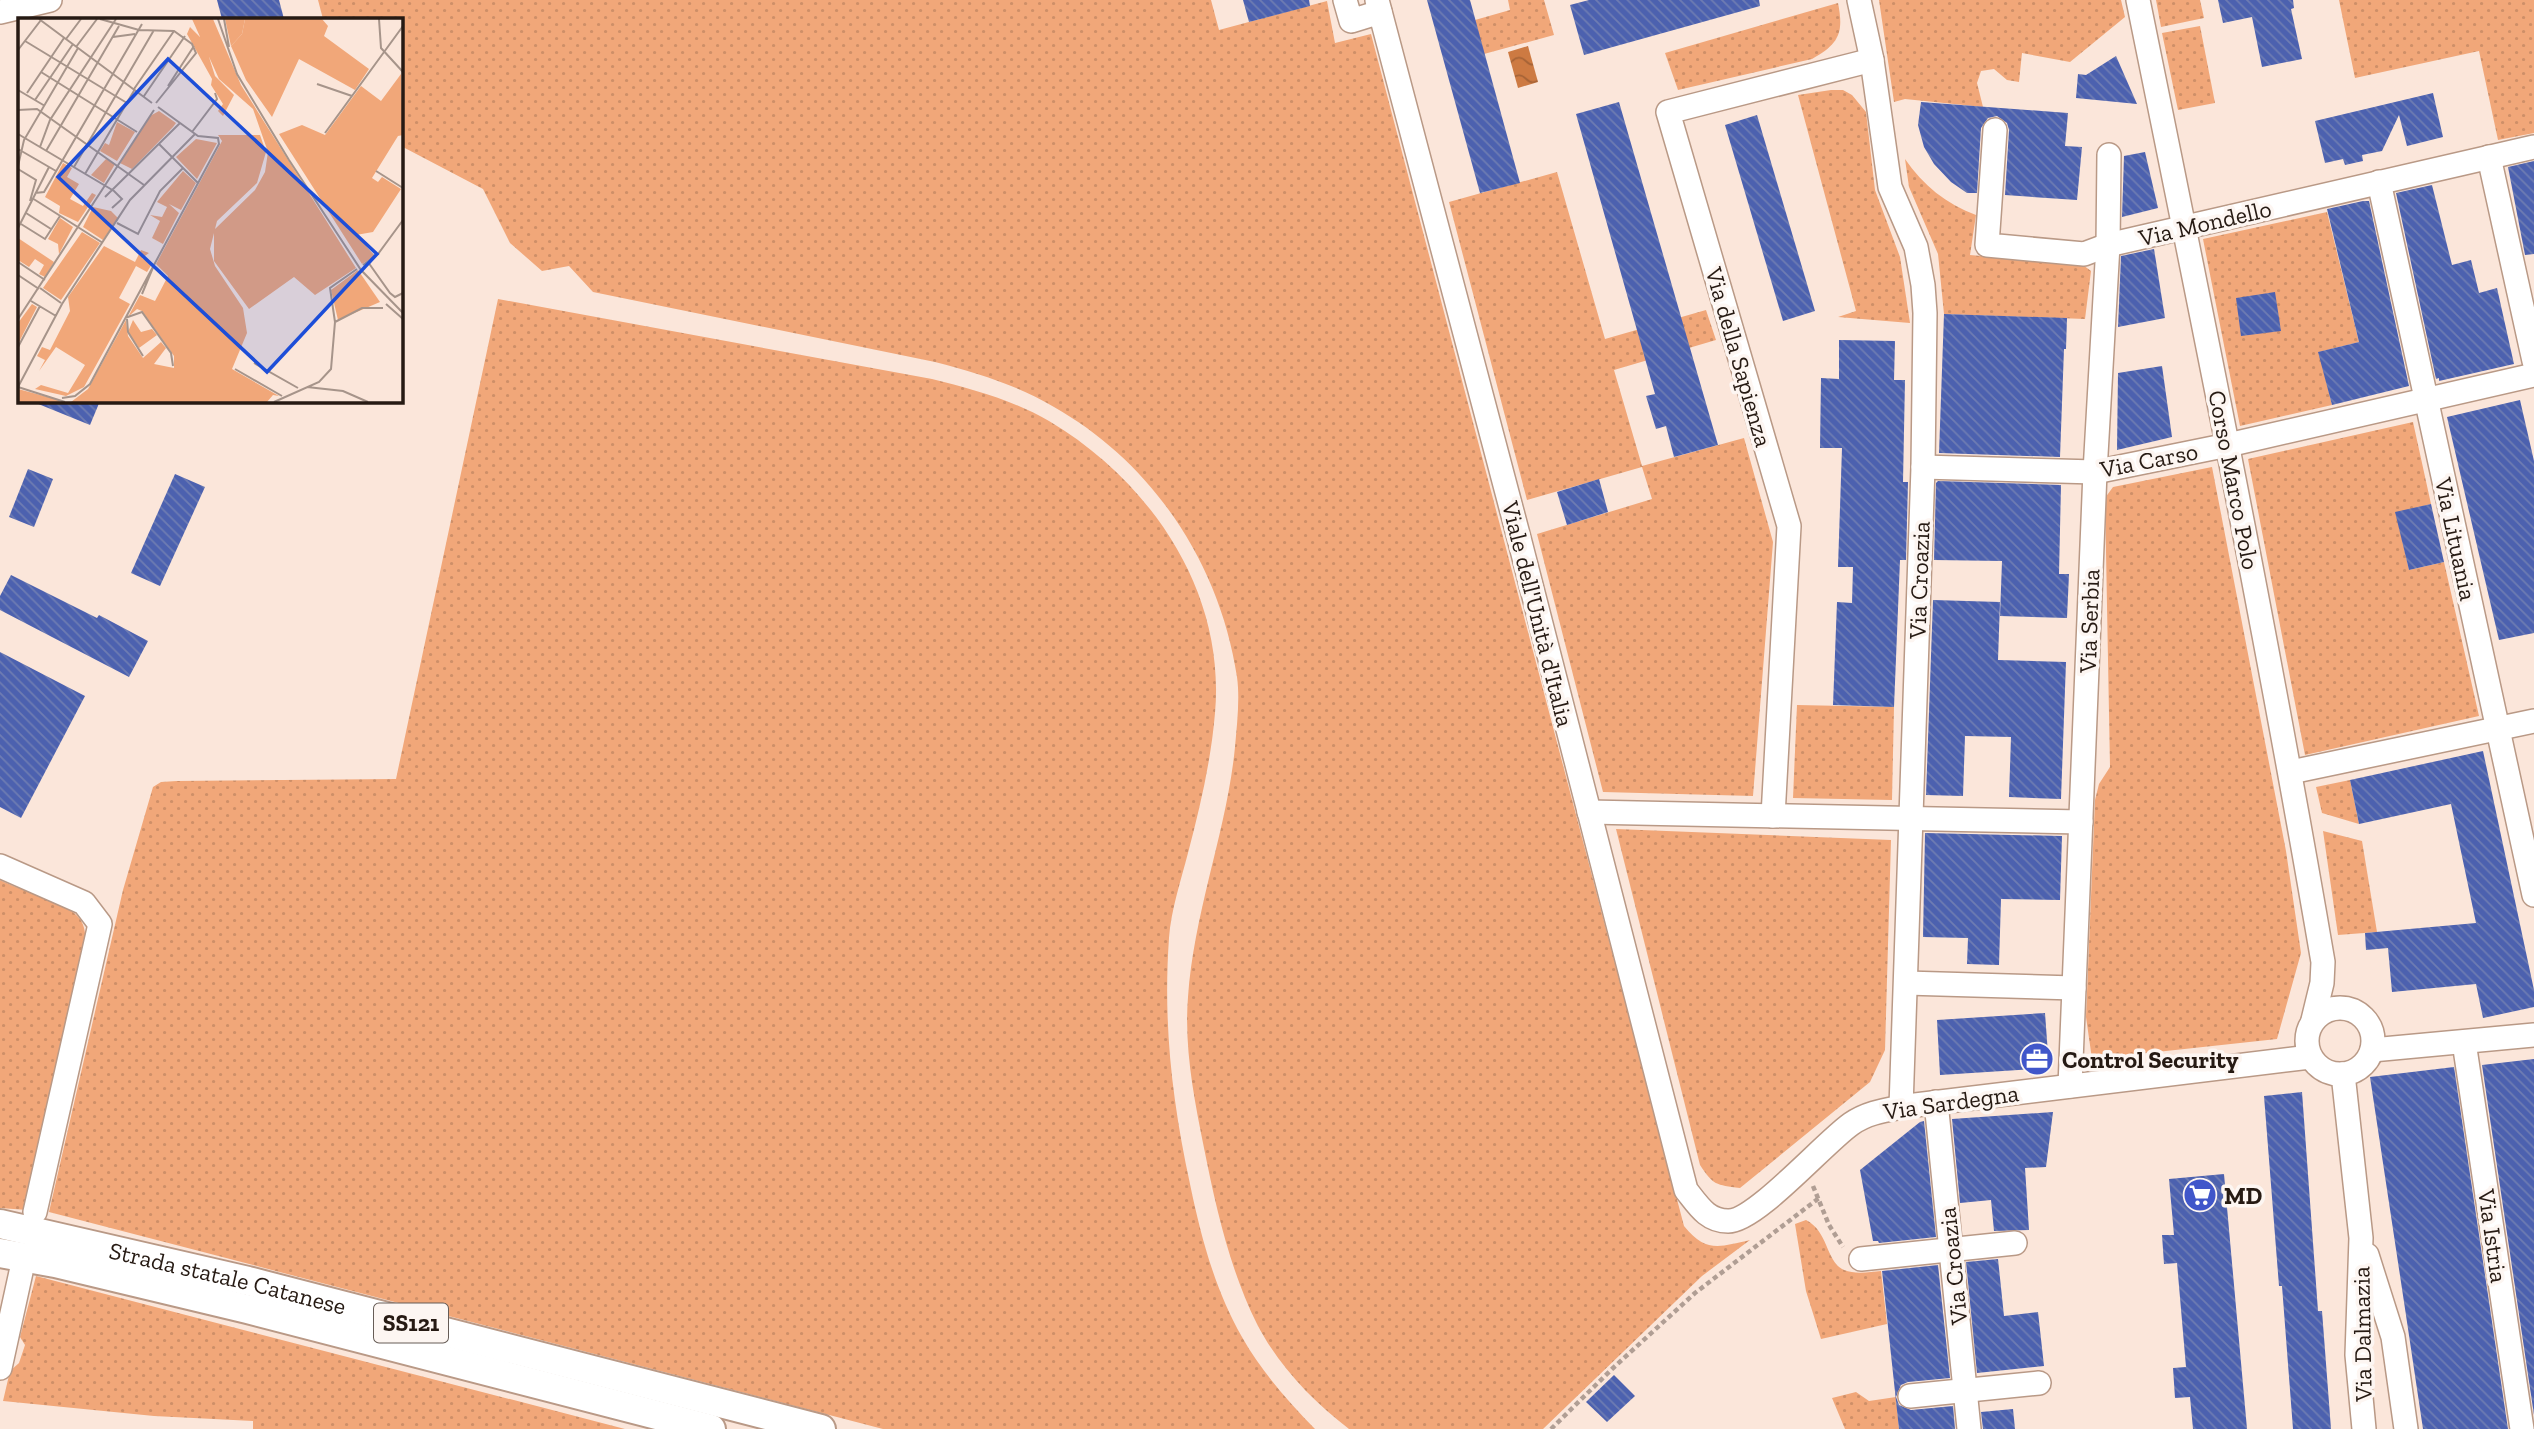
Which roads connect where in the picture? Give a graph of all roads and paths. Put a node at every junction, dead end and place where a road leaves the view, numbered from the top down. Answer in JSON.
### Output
{"nodes":[{"id":1,"x":50,"y":0,"type":"edge"},
{"id":2,"x":1345,"y":0,"type":"edge"},
{"id":3,"x":1859,"y":0,"type":"edge"},
{"id":4,"x":2138,"y":0,"type":"edge"},
{"id":5,"x":1378,"y":6,"type":"edge"},
{"id":6,"x":0,"y":12,"type":"edge"},
{"id":7,"x":1872,"y":60,"type":"junction"},
{"id":8,"x":1995,"y":130,"type":"dead end"},
{"id":9,"x":2534,"y":147,"type":"edge"},
{"id":10,"x":2109,"y":155,"type":"dead end"},
{"id":11,"x":2489,"y":157,"type":"junction"},
{"id":12,"x":2379,"y":182,"type":"junction"},
{"id":13,"x":2185,"y":228,"type":"junction"},
{"id":14,"x":2108,"y":245,"type":"junction"},
{"id":15,"x":2534,"y":361,"type":"edge"},
{"id":16,"x":2534,"y":375,"type":"edge"},
{"id":17,"x":2426,"y":400,"type":"junction"},
{"id":18,"x":2228,"y":445,"type":"junction"},
{"id":19,"x":1923,"y":467,"type":"junction"},
{"id":20,"x":2095,"y":472,"type":"junction"},
{"id":21,"x":2534,"y":721,"type":"edge"},
{"id":22,"x":2497,"y":728,"type":"junction"},
{"id":23,"x":2291,"y":772,"type":"junction"},
{"id":24,"x":1589,"y":812,"type":"junction"},
{"id":25,"x":1773,"y":816,"type":"junction"},
{"id":26,"x":1911,"y":819,"type":"junction"},
{"id":27,"x":2081,"y":822,"type":"junction"},
{"id":28,"x":0,"y":866,"type":"edge"},
{"id":29,"x":2534,"y":893,"type":"edge"},
{"id":30,"x":2323,"y":962,"type":"junction"},
{"id":31,"x":1906,"y":983,"type":"junction"},
{"id":32,"x":2074,"y":988,"type":"junction"},
{"id":33,"x":2360,"y":1014,"type":"junction"},
{"id":34,"x":2314,"y":1020,"type":"junction"},
{"id":35,"x":2534,"y":1035,"type":"edge"},
{"id":36,"x":2465,"y":1042,"type":"junction"},
{"id":37,"x":2372,"y":1050,"type":"junction"},
{"id":38,"x":2311,"y":1057,"type":"junction"},
{"id":39,"x":2343,"y":1074,"type":"junction"},
{"id":40,"x":2070,"y":1086,"type":"junction"},
{"id":41,"x":1936,"y":1102,"type":"junction"},
{"id":42,"x":1901,"y":1107,"type":"junction"},
{"id":43,"x":1803,"y":1166,"type":"junction"},
{"id":44,"x":1819,"y":1198,"type":"junction"},
{"id":45,"x":35,"y":1212,"type":"dead end"},
{"id":46,"x":1712,"y":1219,"type":"joint"},
{"id":47,"x":0,"y":1224,"type":"edge"},
{"id":48,"x":2361,"y":1238,"type":"junction"},
{"id":49,"x":2015,"y":1243,"type":"dead end"},
{"id":50,"x":1951,"y":1250,"type":"junction"},
{"id":51,"x":0,"y":1252,"type":"edge"},
{"id":52,"x":1861,"y":1259,"type":"joint"},
{"id":53,"x":21,"y":1272,"type":"dead end"},
{"id":54,"x":5,"y":1320,"type":"edge"},
{"id":55,"x":0,"y":1368,"type":"edge"},
{"id":56,"x":2039,"y":1383,"type":"dead end"},
{"id":57,"x":1966,"y":1391,"type":"junction"},
{"id":58,"x":1910,"y":1396,"type":"dead end"},
{"id":59,"x":711,"y":1429,"type":"edge"},
{"id":60,"x":821,"y":1429,"type":"edge"},
{"id":61,"x":1551,"y":1429,"type":"edge"},
{"id":62,"x":1969,"y":1429,"type":"edge"},
{"id":63,"x":2364,"y":1429,"type":"edge"},
{"id":64,"x":2406,"y":1429,"type":"edge"},
{"id":65,"x":2522,"y":1429,"type":"edge"}],
"edges":[{"from":1,"to":6,"type":"street"},
{"from":2,"to":5,"type":"street"},
{"from":3,"to":7,"type":"street","name":"Via Croazia"},
{"from":4,"to":13,"type":"street","name":"Corso Marco Polo"},
{"from":5,"to":24,"type":"street","name":"Viale dell'Unità d'Italia"},
{"from":7,"to":19,"type":"street","name":"Via Croazia"},
{"from":7,"to":25,"type":"street","name":"Via della Sapienza"},
{"from":8,"to":14,"type":"street","name":"Via Mondello"},
{"from":9,"to":11,"type":"street","name":"Via Mondello"},
{"from":10,"to":14,"type":"street","name":"Via Serbia"},
{"from":11,"to":12,"type":"street","name":"Via Mondello"},
{"from":11,"to":15,"type":"street"},
{"from":12,"to":13,"type":"street","name":"Via Mondello"},
{"from":12,"to":17,"type":"street","name":"Via Lituania"},
{"from":13,"to":14,"type":"street","name":"Via Mondello"},
{"from":13,"to":18,"type":"street","name":"Corso Marco Polo"},
{"from":14,"to":20,"type":"street","name":"Via Serbia"},
{"from":16,"to":17,"type":"street","name":"Via Carso"},
{"from":17,"to":18,"type":"street","name":"Via Carso"},
{"from":17,"to":22,"type":"street","name":"Via Lituania"},
{"from":18,"to":20,"type":"street","name":"Via Carso"},
{"from":18,"to":23,"type":"street","name":"Corso Marco Polo"},
{"from":19,"to":20,"type":"street","name":"Via Carso"},
{"from":19,"to":26,"type":"street","name":"Via Croazia"},
{"from":20,"to":27,"type":"street","name":"Via Serbia"},
{"from":21,"to":22,"type":"street"},
{"from":22,"to":23,"type":"street"},
{"from":22,"to":29,"type":"street","name":"Via Lituania"},
{"from":23,"to":30,"type":"street","name":"Corso Marco Polo"},
{"from":24,"to":25,"type":"street"},
{"from":24,"to":46,"type":"street","name":"Viale dell'Unità d'Italia"},
{"from":25,"to":26,"type":"street"},
{"from":26,"to":27,"type":"street"},
{"from":26,"to":31,"type":"street","name":"Via Croazia"},
{"from":27,"to":32,"type":"street","name":"Via Serbia"},
{"from":28,"to":45,"type":"street"},
{"from":30,"to":33,"type":"street"},
{"from":30,"to":34,"type":"street"},
{"from":31,"to":32,"type":"street"},
{"from":31,"to":42,"type":"street","name":"Via Croazia"},
{"from":32,"to":40,"type":"street","name":"Via Serbia"},
{"from":33,"to":34,"type":"street"},
{"from":33,"to":37,"type":"street"},
{"from":34,"to":38,"type":"street"},
{"from":35,"to":36,"type":"street"},
{"from":36,"to":37,"type":"street"},
{"from":36,"to":65,"type":"street","name":"Via Istria"},
{"from":37,"to":39,"type":"street"},
{"from":38,"to":39,"type":"street"},
{"from":38,"to":40,"type":"street","name":"Via Sardegna"},
{"from":39,"to":48,"type":"street","name":"Via Dalmazia"},
{"from":40,"to":41,"type":"street","name":"Via Sardegna"},
{"from":41,"to":42,"type":"street","name":"Via Sardegna"},
{"from":41,"to":50,"type":"street","name":"Via Croazia"},
{"from":42,"to":43,"type":"street","name":"Via Sardegna"},
{"from":43,"to":44,"type":"path"},
{"from":43,"to":46,"type":"street","name":"Via Sardegna"},
{"from":44,"to":52,"type":"path"},
{"from":44,"to":61,"type":"path"},
{"from":47,"to":60,"type":"main road","name":"Strada statale Catanese","number":"SS121"},
{"from":48,"to":63,"type":"street","name":"Via Dalmazia"},
{"from":48,"to":64,"type":"street","name":"Via Dalmazia"},
{"from":49,"to":50,"type":"street"},
{"from":50,"to":52,"type":"street"},
{"from":50,"to":57,"type":"street","name":"Via Croazia"},
{"from":51,"to":59,"type":"main road","name":"Strada statale Catanese","number":"SS121"},
{"from":53,"to":54,"type":"street"},
{"from":54,"to":55,"type":"street"},
{"from":56,"to":57,"type":"street"},
{"from":57,"to":58,"type":"street"},
{"from":57,"to":62,"type":"street","name":"Via Croazia"}]}
